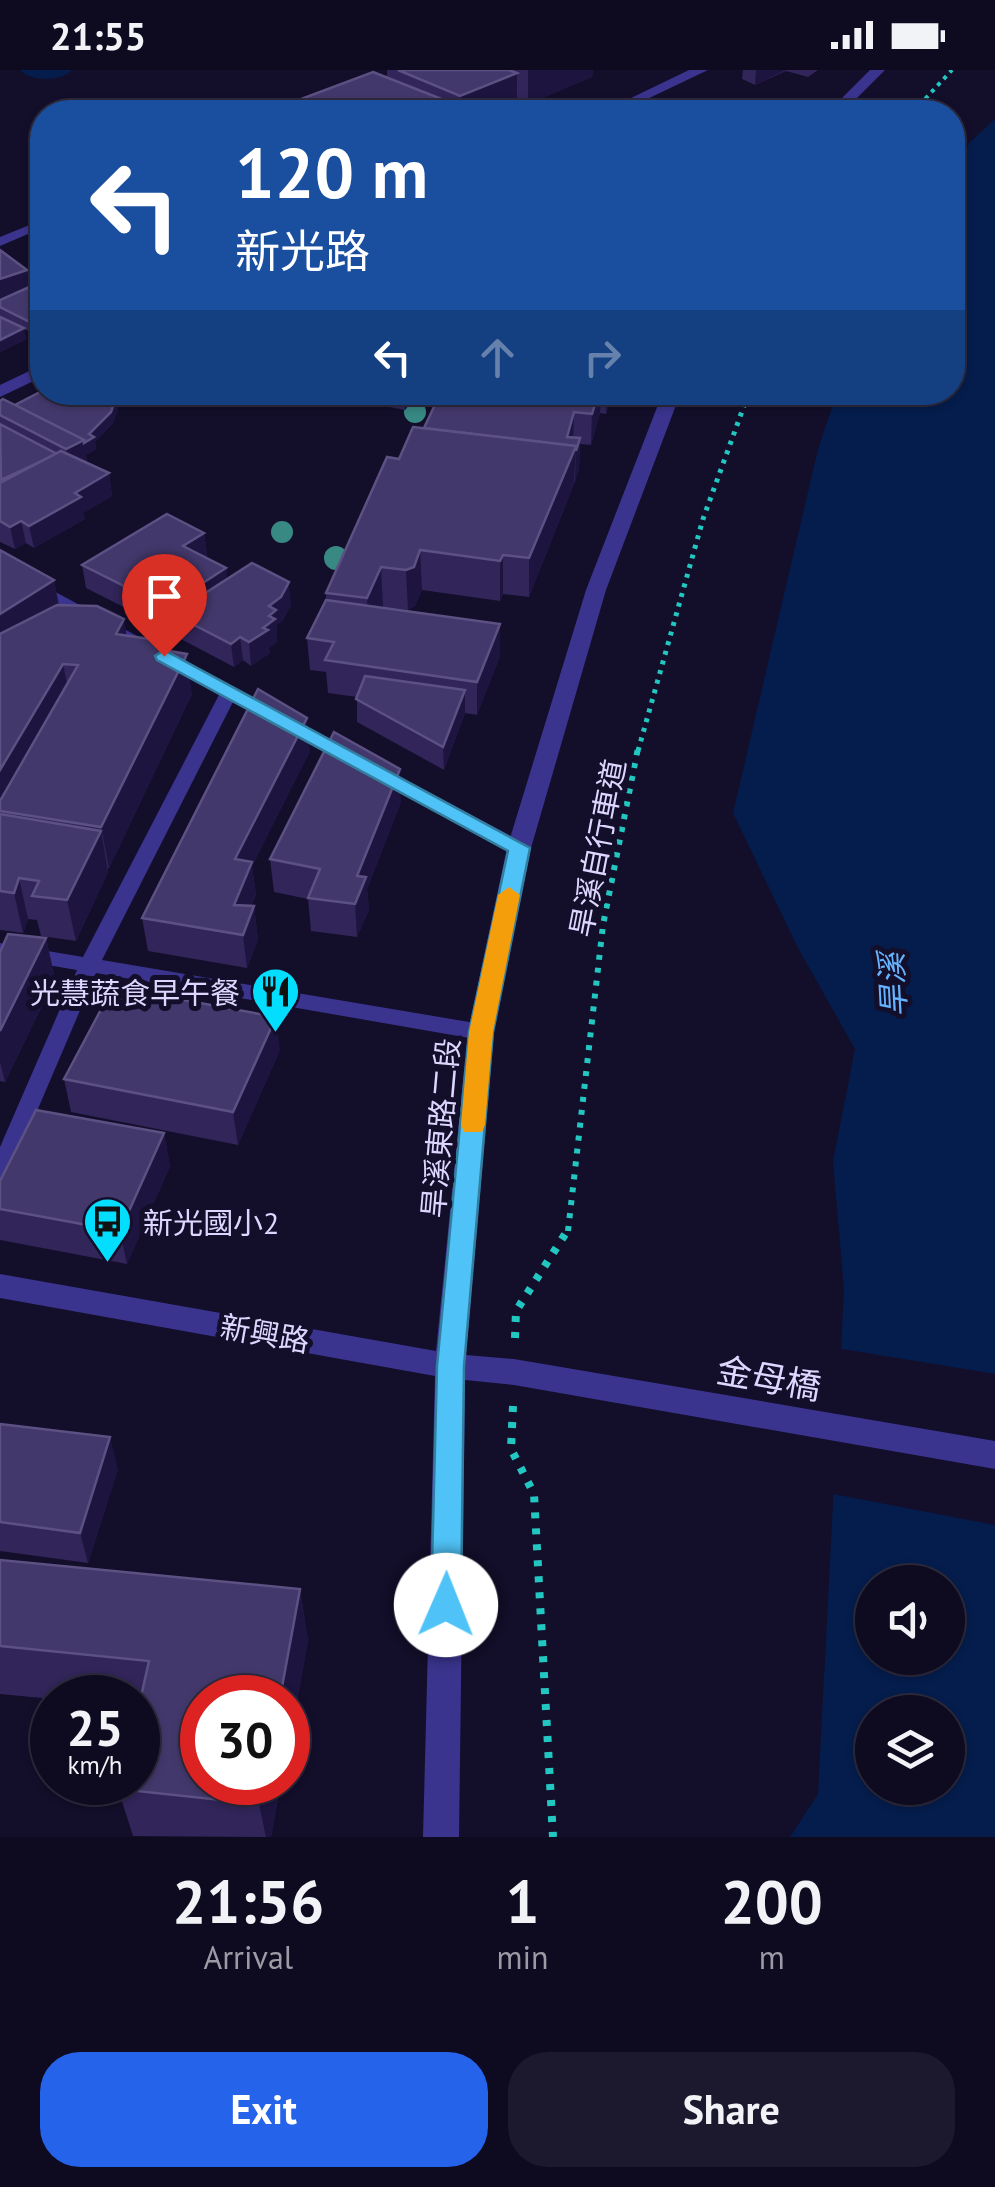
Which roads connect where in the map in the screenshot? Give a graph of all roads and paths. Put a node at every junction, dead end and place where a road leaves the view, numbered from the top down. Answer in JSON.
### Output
{"nodes":[{"id":1,"x":702,"y":70,"type":"edge"},
{"id":2,"x":878,"y":70,"type":"edge"},
{"id":3,"x":952,"y":70,"type":"edge"},
{"id":4,"x":636,"y":100,"type":"edge"},
{"id":5,"x":847,"y":100,"type":"edge"},
{"id":6,"x":925,"y":100,"type":"edge"},
{"id":7,"x":30,"y":229,"type":"edge"},
{"id":8,"x":0,"y":242,"type":"edge"},
{"id":9,"x":30,"y":376,"type":"edge"},
{"id":10,"x":0,"y":392,"type":"edge"},
{"id":11,"x":667,"y":405,"type":"edge"},
{"id":12,"x":744,"y":405,"type":"edge"},
{"id":13,"x":0,"y":566,"type":"edge"},
{"id":14,"x":230,"y":691,"type":"junction"},
{"id":15,"x":519,"y":848,"type":"junction"},
{"id":16,"x":0,"y":950,"type":"edge"},
{"id":17,"x":90,"y":964,"type":"junction"},
{"id":18,"x":481,"y":1032,"type":"junction"},
{"id":19,"x":0,"y":1172,"type":"edge"},
{"id":20,"x":0,"y":1286,"type":"edge"},
{"id":21,"x":516,"y":1312,"type":"dead end"},
{"id":22,"x":450,"y":1366,"type":"junction"},
{"id":23,"x":531,"y":1376,"type":"joint"},
{"id":24,"x":512,"y":1449,"type":"dead end"},
{"id":25,"x":995,"y":1455,"type":"edge"},
{"id":26,"x":441,"y":1837,"type":"edge"},
{"id":27,"x":553,"y":1837,"type":"edge"}],
"edges":[{"from":1,"to":4,"type":"street"},
{"from":2,"to":5,"type":"street"},
{"from":3,"to":6,"type":"path"},
{"from":7,"to":8,"type":"lane"},
{"from":9,"to":10,"type":"street"},
{"from":11,"to":15,"type":"street","name":"旱溪東路二段"},
{"from":12,"to":21,"type":"path","name":"旱溪自行車道"},
{"from":13,"to":14,"type":"lane"},
{"from":14,"to":15,"type":"lane"},
{"from":14,"to":17,"type":"lane"},
{"from":15,"to":18,"type":"street","name":"旱溪東路二段"},
{"from":16,"to":17,"type":"lane"},
{"from":17,"to":18,"type":"lane"},
{"from":17,"to":19,"type":"lane"},
{"from":18,"to":22,"type":"street","name":"旱溪東路二段"},
{"from":20,"to":22,"type":"street","name":"新興路"},
{"from":22,"to":23,"type":"street","name":"新興路"},
{"from":22,"to":26,"type":"street","name":"旱溪東路二段"},
{"from":23,"to":25,"type":"street","name":"金母橋"},
{"from":24,"to":27,"type":"path"}]}
